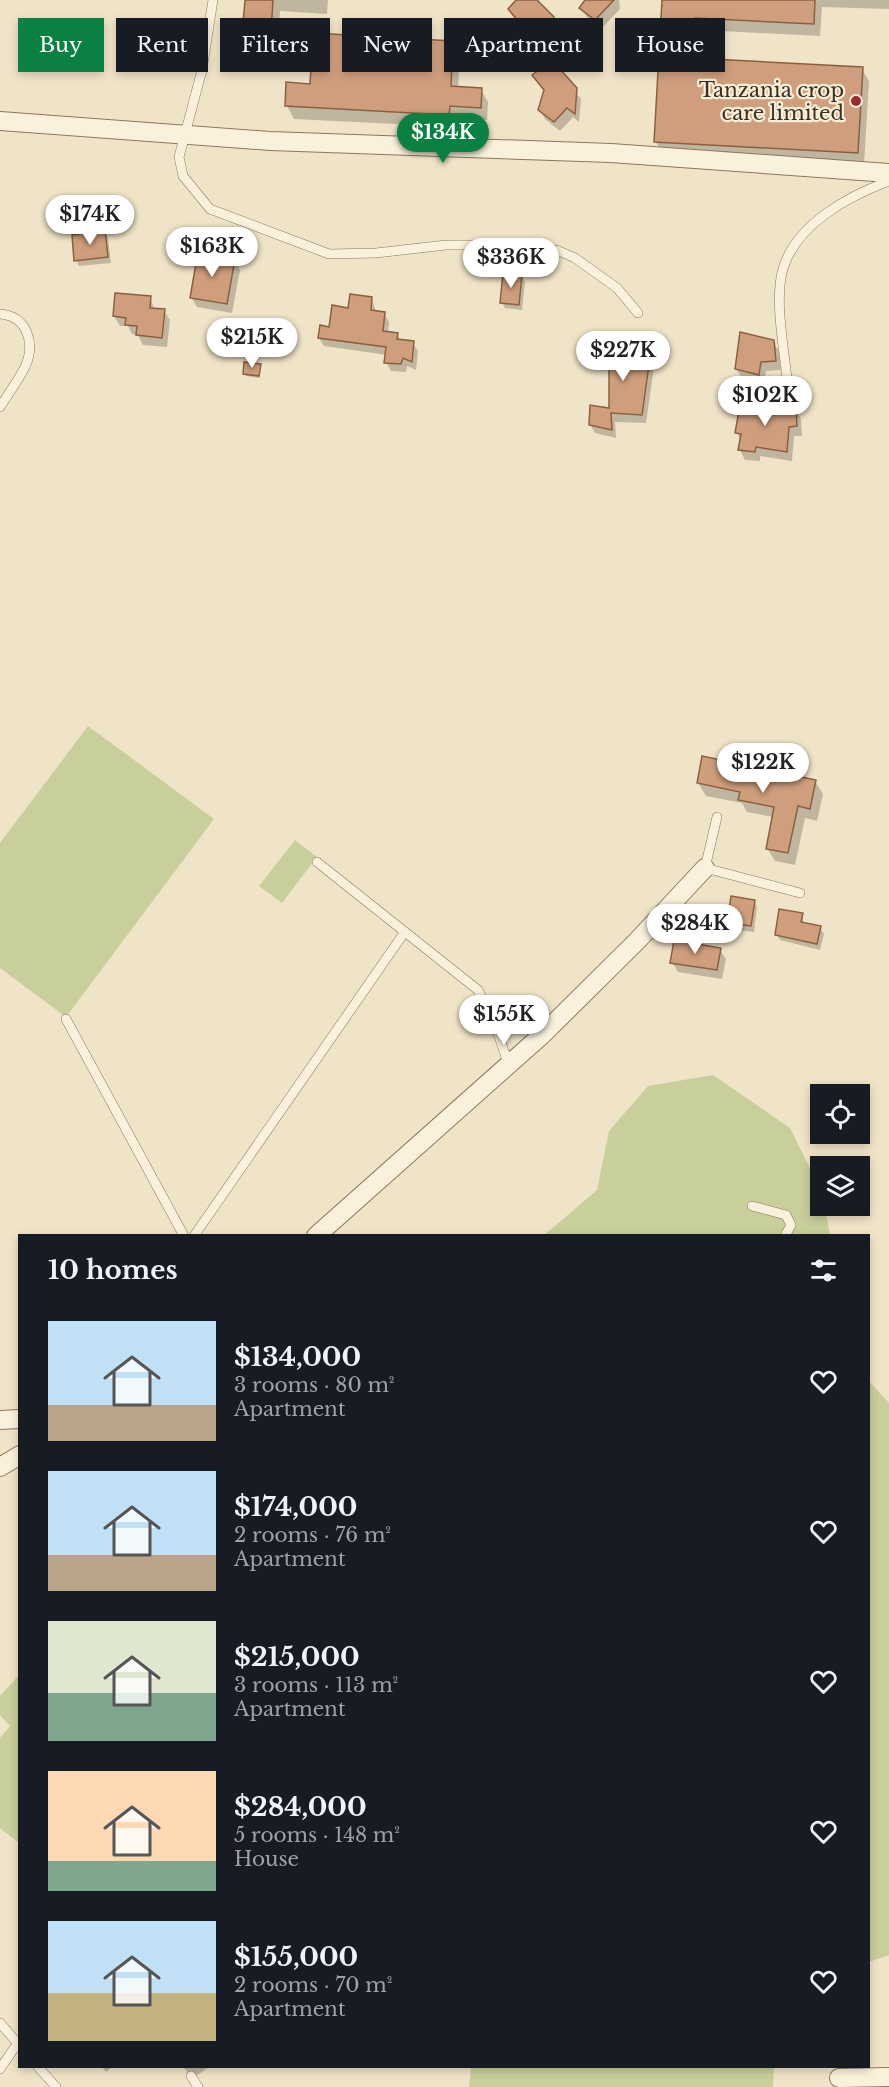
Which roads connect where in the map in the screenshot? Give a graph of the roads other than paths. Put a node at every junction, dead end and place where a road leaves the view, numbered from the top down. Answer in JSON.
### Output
{"nodes":[{"id":1,"x":213,"y":0,"type":"edge"},
{"id":2,"x":0,"y":121,"type":"edge"},
{"id":3,"x":183,"y":135,"type":"junction"},
{"id":4,"x":889,"y":172,"type":"edge"},
{"id":5,"x":889,"y":182,"type":"edge"},
{"id":6,"x":638,"y":313,"type":"dead end"},
{"id":7,"x":0,"y":314,"type":"edge"},
{"id":8,"x":787,"y":379,"type":"dead end"},
{"id":9,"x":0,"y":407,"type":"edge"},
{"id":10,"x":717,"y":817,"type":"dead end"},
{"id":11,"x":317,"y":862,"type":"dead end"},
{"id":12,"x":705,"y":868,"type":"junction"},
{"id":13,"x":800,"y":893,"type":"dead end"},
{"id":14,"x":404,"y":933,"type":"junction"},
{"id":15,"x":66,"y":1019,"type":"dead end"},
{"id":16,"x":509,"y":1066,"type":"junction"},
{"id":17,"x":753,"y":1206,"type":"dead end"},
{"id":18,"x":183,"y":1234,"type":"edge"},
{"id":19,"x":195,"y":1234,"type":"edge"},
{"id":20,"x":318,"y":1234,"type":"edge"},
{"id":21,"x":786,"y":1234,"type":"edge"},
{"id":22,"x":18,"y":1419,"type":"edge"},
{"id":23,"x":0,"y":1420,"type":"edge"},
{"id":24,"x":18,"y":1456,"type":"edge"},
{"id":25,"x":0,"y":1467,"type":"edge"},
{"id":26,"x":0,"y":2024,"type":"edge"},
{"id":27,"x":18,"y":2045,"type":"edge"},
{"id":28,"x":39,"y":2068,"type":"edge"},
{"id":29,"x":0,"y":2069,"type":"edge"},
{"id":30,"x":191,"y":2076,"type":"dead end"},
{"id":31,"x":889,"y":2077,"type":"edge"},
{"id":32,"x":839,"y":2078,"type":"dead end"},
{"id":33,"x":56,"y":2087,"type":"edge"},
{"id":34,"x":198,"y":2087,"type":"edge"}],
"edges":[{"from":1,"to":3,"type":"lane"},
{"from":2,"to":3,"type":"street"},
{"from":3,"to":4,"type":"street"},
{"from":3,"to":6,"type":"lane"},
{"from":5,"to":8,"type":"lane"},
{"from":7,"to":9,"type":"lane"},
{"from":10,"to":12,"type":"lane"},
{"from":11,"to":14,"type":"lane"},
{"from":12,"to":13,"type":"lane"},
{"from":12,"to":16,"type":"street"},
{"from":14,"to":16,"type":"lane"},
{"from":14,"to":19,"type":"lane"},
{"from":15,"to":18,"type":"lane"},
{"from":16,"to":20,"type":"street"},
{"from":17,"to":21,"type":"lane"},
{"from":22,"to":23,"type":"street"},
{"from":24,"to":25,"type":"street"},
{"from":26,"to":27,"type":"lane"},
{"from":27,"to":29,"type":"lane"},
{"from":28,"to":33,"type":"lane"},
{"from":30,"to":34,"type":"lane"},
{"from":31,"to":32,"type":"street"}]}
